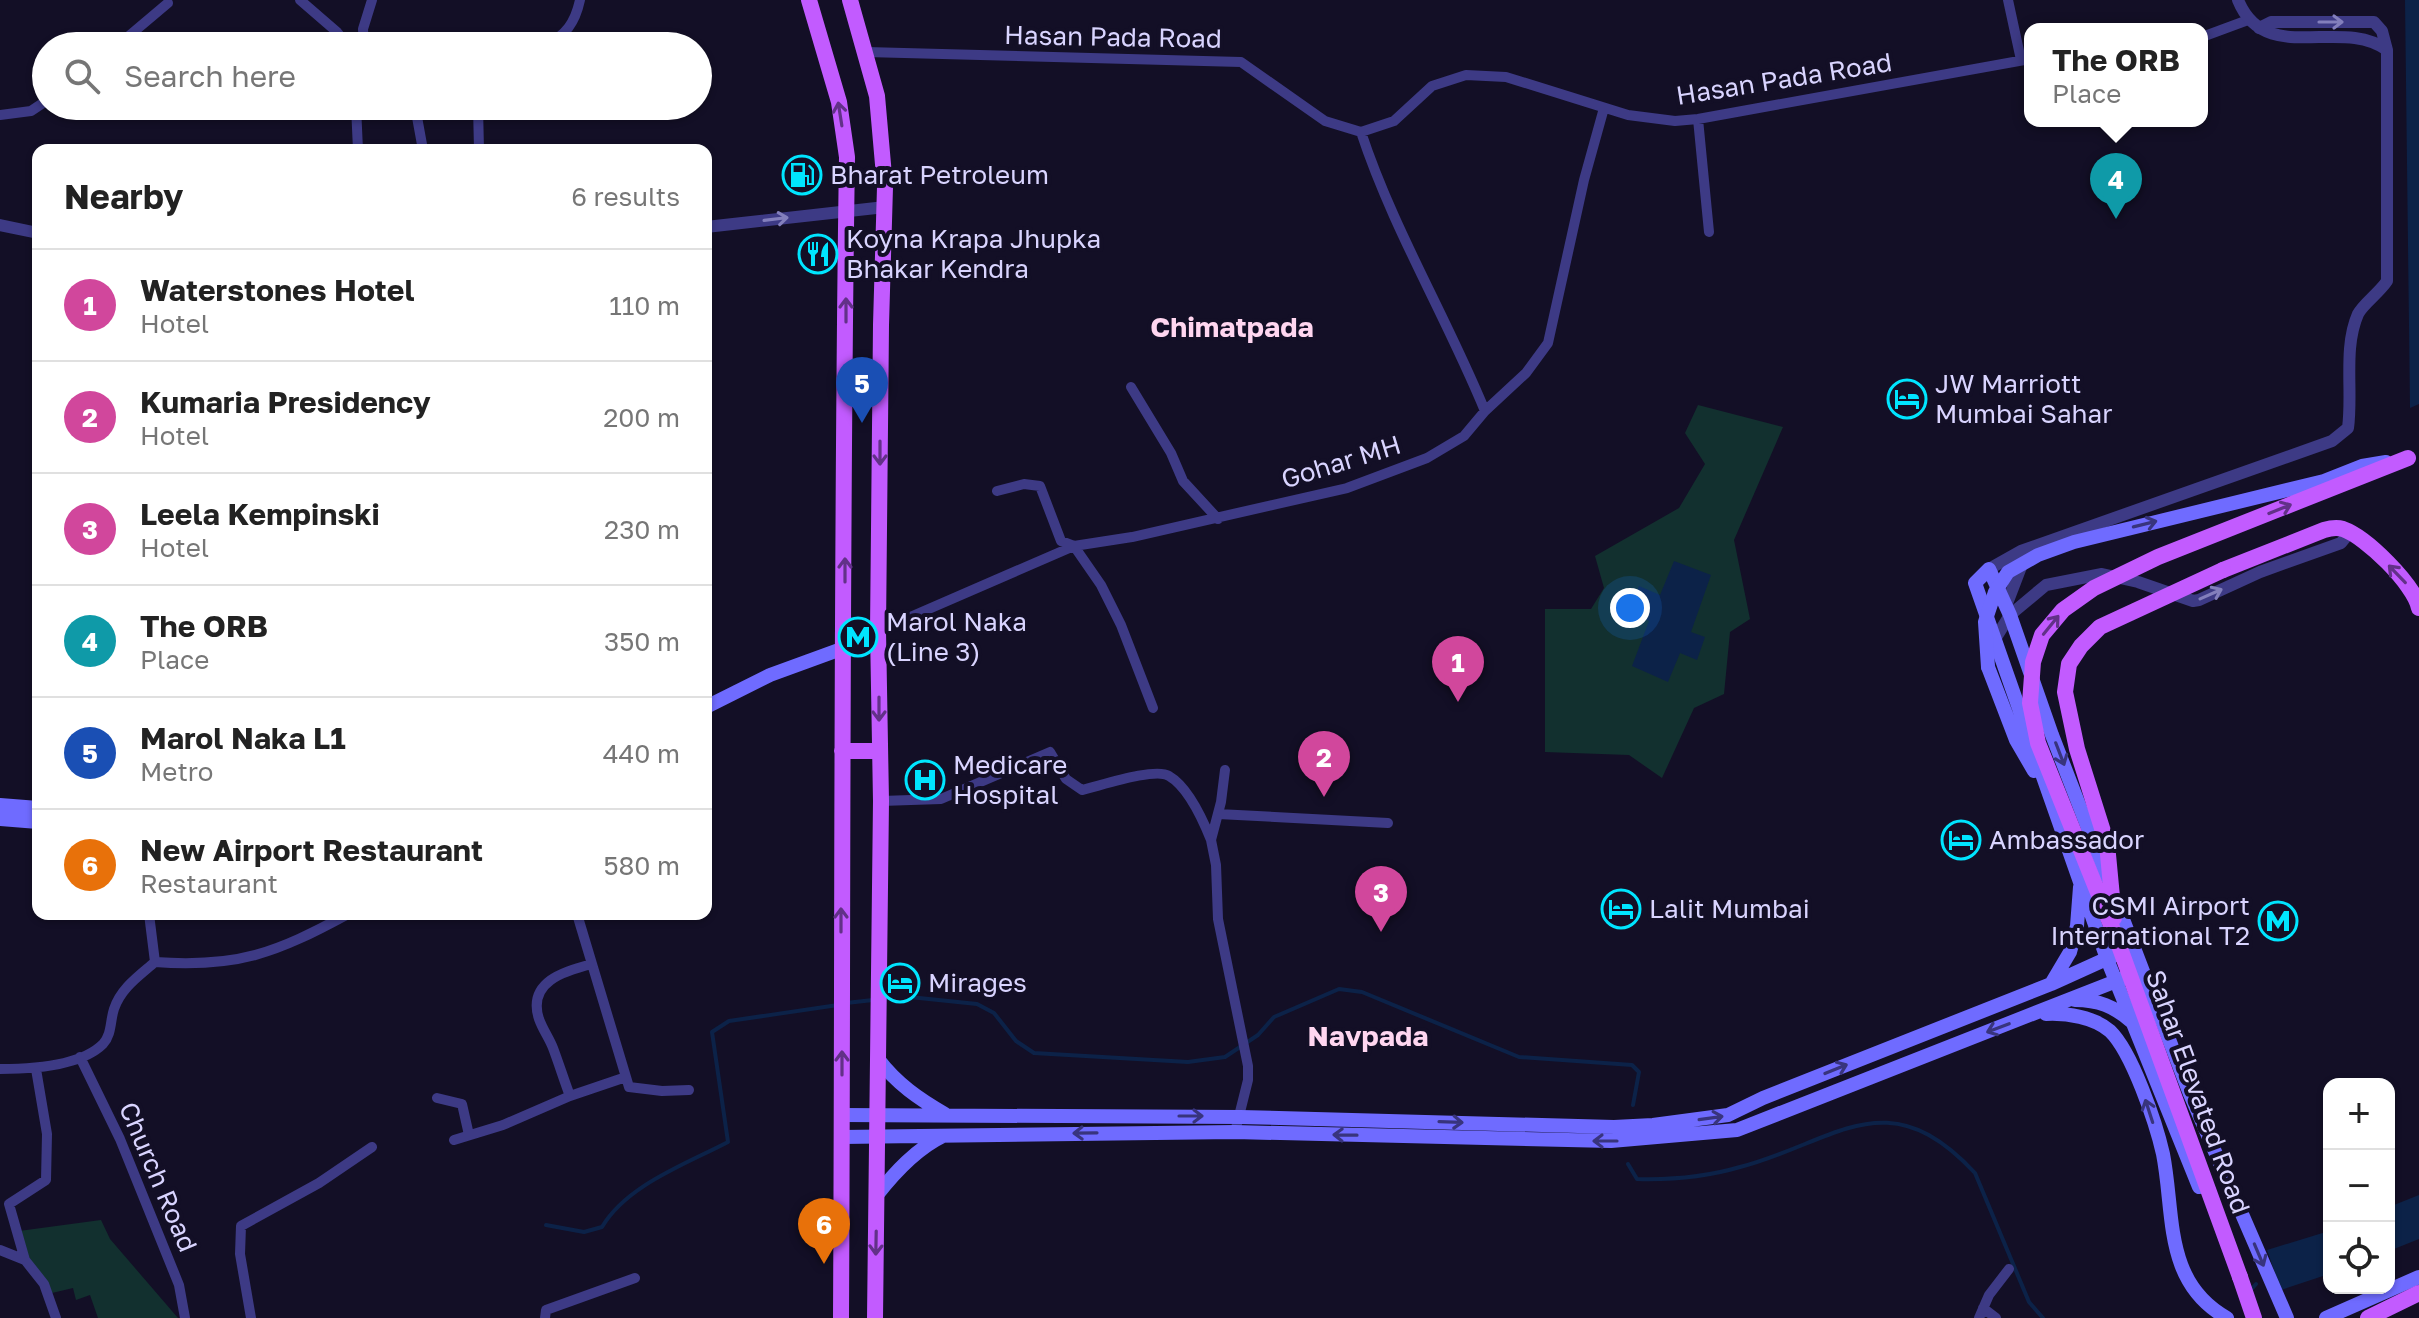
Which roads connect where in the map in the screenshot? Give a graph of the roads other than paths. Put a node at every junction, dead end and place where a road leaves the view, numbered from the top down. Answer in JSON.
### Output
{"nodes":[{"id":1,"x":300,"y":0,"type":"edge"},
{"id":2,"x":372,"y":0,"type":"edge"},
{"id":3,"x":580,"y":0,"type":"edge"},
{"id":4,"x":809,"y":0,"type":"edge"},
{"id":5,"x":850,"y":0,"type":"edge"},
{"id":6,"x":2008,"y":0,"type":"edge"},
{"id":7,"x":2238,"y":0,"type":"edge"},
{"id":8,"x":168,"y":3,"type":"dead end"},
{"id":9,"x":2253,"y":24,"type":"junction"},
{"id":10,"x":134,"y":32,"type":"edge"},
{"id":11,"x":337,"y":32,"type":"edge"},
{"id":12,"x":363,"y":32,"type":"edge"},
{"id":13,"x":566,"y":32,"type":"edge"},
{"id":14,"x":2208,"y":35,"type":"edge"},
{"id":15,"x":866,"y":52,"type":"junction"},
{"id":16,"x":2024,"y":53,"type":"edge"},
{"id":17,"x":2024,"y":60,"type":"edge"},
{"id":18,"x":1604,"y":108,"type":"junction"},
{"id":19,"x":32,"y":110,"type":"edge"},
{"id":20,"x":0,"y":115,"type":"edge"},
{"id":21,"x":1698,"y":119,"type":"junction"},
{"id":22,"x":357,"y":120,"type":"edge"},
{"id":23,"x":418,"y":120,"type":"edge"},
{"id":24,"x":478,"y":120,"type":"edge"},
{"id":25,"x":1361,"y":132,"type":"junction"},
{"id":26,"x":358,"y":144,"type":"edge"},
{"id":27,"x":422,"y":144,"type":"edge"},
{"id":28,"x":479,"y":144,"type":"edge"},
{"id":29,"x":885,"y":207,"type":"junction"},
{"id":30,"x":846,"y":211,"type":"junction"},
{"id":31,"x":0,"y":225,"type":"edge"},
{"id":32,"x":712,"y":226,"type":"edge"},
{"id":33,"x":32,"y":232,"type":"edge"},
{"id":34,"x":1709,"y":232,"type":"dead end"},
{"id":35,"x":1131,"y":387,"type":"dead end"},
{"id":36,"x":1485,"y":411,"type":"junction"},
{"id":37,"x":2413,"y":460,"type":"edge"},
{"id":38,"x":997,"y":491,"type":"dead end"},
{"id":39,"x":1218,"y":519,"type":"junction"},
{"id":40,"x":2350,"y":532,"type":"junction"},
{"id":41,"x":1074,"y":546,"type":"junction"},
{"id":42,"x":2028,"y":549,"type":"junction"},
{"id":43,"x":1989,"y":569,"type":"junction"},
{"id":44,"x":2419,"y":608,"type":"edge"},
{"id":45,"x":2008,"y":610,"type":"junction"},
{"id":46,"x":878,"y":631,"type":"junction"},
{"id":47,"x":1995,"y":639,"type":"junction"},
{"id":48,"x":844,"y":648,"type":"junction"},
{"id":49,"x":712,"y":704,"type":"edge"},
{"id":50,"x":1153,"y":708,"type":"dead end"},
{"id":51,"x":842,"y":751,"type":"junction"},
{"id":52,"x":879,"y":751,"type":"junction"},
{"id":53,"x":1225,"y":770,"type":"dead end"},
{"id":54,"x":881,"y":801,"type":"junction"},
{"id":55,"x":2052,"y":803,"type":"junction"},
{"id":56,"x":0,"y":805,"type":"edge"},
{"id":57,"x":32,"y":808,"type":"edge"},
{"id":58,"x":1218,"y":814,"type":"junction"},
{"id":59,"x":0,"y":819,"type":"edge"},
{"id":60,"x":32,"y":822,"type":"edge"},
{"id":61,"x":1388,"y":823,"type":"dead end"},
{"id":62,"x":1211,"y":840,"type":"junction"},
{"id":63,"x":2081,"y":882,"type":"junction"},
{"id":64,"x":150,"y":920,"type":"edge"},
{"id":65,"x":337,"y":920,"type":"edge"},
{"id":66,"x":579,"y":920,"type":"edge"},
{"id":67,"x":2117,"y":940,"type":"junction"},
{"id":68,"x":2134,"y":948,"type":"junction"},
{"id":69,"x":2107,"y":959,"type":"junction"},
{"id":70,"x":155,"y":962,"type":"junction"},
{"id":71,"x":592,"y":964,"type":"junction"},
{"id":72,"x":2143,"y":970,"type":"junction"},
{"id":73,"x":2116,"y":981,"type":"junction"},
{"id":74,"x":2051,"y":984,"type":"junction"},
{"id":75,"x":2070,"y":1000,"type":"junction"},
{"id":76,"x":2026,"y":1017,"type":"junction"},
{"id":77,"x":2134,"y":1024,"type":"junction"},
{"id":78,"x":80,"y":1057,"type":"junction"},
{"id":79,"x":878,"y":1059,"type":"junction"},
{"id":80,"x":0,"y":1069,"type":"edge"},
{"id":81,"x":36,"y":1069,"type":"junction"},
{"id":82,"x":626,"y":1077,"type":"junction"},
{"id":83,"x":689,"y":1090,"type":"dead end"},
{"id":84,"x":570,"y":1096,"type":"junction"},
{"id":85,"x":437,"y":1098,"type":"dead end"},
{"id":86,"x":877,"y":1114,"type":"junction"},
{"id":87,"x":842,"y":1115,"type":"junction"},
{"id":88,"x":945,"y":1115,"type":"junction"},
{"id":89,"x":1240,"y":1117,"type":"junction"},
{"id":90,"x":1235,"y":1132,"type":"junction"},
{"id":91,"x":469,"y":1135,"type":"junction"},
{"id":92,"x":943,"y":1136,"type":"junction"},
{"id":93,"x":842,"y":1137,"type":"junction"},
{"id":94,"x":878,"y":1137,"type":"junction"},
{"id":95,"x":454,"y":1140,"type":"dead end"},
{"id":96,"x":372,"y":1147,"type":"dead end"},
{"id":97,"x":877,"y":1195,"type":"junction"},
{"id":98,"x":0,"y":1250,"type":"edge"},
{"id":99,"x":25,"y":1260,"type":"junction"},
{"id":100,"x":2009,"y":1269,"type":"dead end"},
{"id":101,"x":2419,"y":1274,"type":"edge"},
{"id":102,"x":635,"y":1278,"type":"dead end"},
{"id":103,"x":2395,"y":1282,"type":"edge"},
{"id":104,"x":2419,"y":1293,"type":"edge"},
{"id":105,"x":2369,"y":1294,"type":"edge"},
{"id":106,"x":1981,"y":1313,"type":"edge"},
{"id":107,"x":2250,"y":1313,"type":"edge"},
{"id":108,"x":56,"y":1318,"type":"edge"},
{"id":109,"x":185,"y":1318,"type":"edge"},
{"id":110,"x":251,"y":1318,"type":"edge"},
{"id":111,"x":545,"y":1318,"type":"edge"},
{"id":112,"x":841,"y":1318,"type":"edge"},
{"id":113,"x":875,"y":1318,"type":"edge"},
{"id":114,"x":1996,"y":1318,"type":"edge"},
{"id":115,"x":2227,"y":1318,"type":"edge"},
{"id":116,"x":2287,"y":1318,"type":"edge"},
{"id":117,"x":2326,"y":1318,"type":"edge"},
{"id":118,"x":2341,"y":1318,"type":"edge"},
{"id":119,"x":2368,"y":1318,"type":"edge"}],
"edges":[{"from":1,"to":11,"type":"street"},
{"from":2,"to":12,"type":"street"},
{"from":3,"to":13,"type":"street"},
{"from":30,"to":4,"type":"main road","one_way":true},
{"from":5,"to":15,"type":"main road"},
{"from":6,"to":16,"type":"street"},
{"from":7,"to":9,"type":"street"},
{"from":8,"to":10,"type":"street"},
{"from":9,"to":14,"type":"street"},
{"from":9,"to":42,"type":"street"},
{"from":15,"to":25,"type":"street","name":"Hasan Pada Road"},
{"from":15,"to":29,"type":"main road"},
{"from":17,"to":21,"type":"street","name":"Hasan Pada Road"},
{"from":18,"to":21,"type":"street","name":"Hasan Pada Road"},
{"from":18,"to":25,"type":"street","name":"Hasan Pada Road"},
{"from":18,"to":36,"type":"street","name":"Gohar MH"},
{"from":19,"to":20,"type":"street"},
{"from":21,"to":34,"type":"street"},
{"from":22,"to":26,"type":"street"},
{"from":23,"to":27,"type":"street"},
{"from":24,"to":28,"type":"street"},
{"from":25,"to":36,"type":"street"},
{"from":29,"to":30,"type":"street"},
{"from":29,"to":46,"type":"main road","one_way":true},
{"from":32,"to":30,"type":"street","one_way":true},
{"from":48,"to":30,"type":"main road","one_way":true},
{"from":31,"to":33,"type":"street"},
{"from":35,"to":39,"type":"street"},
{"from":36,"to":39,"type":"street","name":"Gohar MH"},
{"from":55,"to":37,"type":"main road","one_way":true,"bridge":true},
{"from":67,"to":37,"type":"main road","name":"Sahar Elevated Road","one_way":true,"bridge":true},
{"from":38,"to":41,"type":"street"},
{"from":39,"to":41,"type":"street","name":"Gohar MH"},
{"from":44,"to":40,"type":"main road","one_way":true},
{"from":45,"to":40,"type":"street","one_way":true},
{"from":40,"to":67,"type":"main road","bridge":true},
{"from":41,"to":46,"type":"street","name":"Gohar MH"},
{"from":41,"to":50,"type":"street"},
{"from":42,"to":43,"type":"street"},
{"from":42,"to":45,"type":"street"},
{"from":43,"to":45,"type":"main road"},
{"from":43,"to":47,"type":"main road"},
{"from":45,"to":47,"type":"street"},
{"from":45,"to":68,"type":"main road","one_way":true},
{"from":46,"to":48,"type":"main road"},
{"from":46,"to":52,"type":"main road","one_way":true},
{"from":47,"to":55,"type":"main road"},
{"from":48,"to":49,"type":"main road"},
{"from":48,"to":51,"type":"main road"},
{"from":51,"to":52,"type":"main road"},
{"from":87,"to":51,"type":"main road","one_way":true},
{"from":52,"to":54,"type":"main road"},
{"from":53,"to":58,"type":"street"},
{"from":54,"to":62,"type":"street"},
{"from":54,"to":79,"type":"main road"},
{"from":55,"to":63,"type":"main road"},
{"from":56,"to":57,"type":"main road"},
{"from":58,"to":61,"type":"street"},
{"from":58,"to":62,"type":"street"},
{"from":59,"to":60,"type":"main road"},
{"from":62,"to":89,"type":"street"},
{"from":63,"to":69,"type":"main road"},
{"from":63,"to":74,"type":"main road"},
{"from":64,"to":70,"type":"street"},
{"from":65,"to":70,"type":"street"},
{"from":66,"to":71,"type":"street"},
{"from":67,"to":107,"type":"main road","name":"Sahar Elevated Road","bridge":true},
{"from":68,"to":69,"type":"main road"},
{"from":68,"to":72,"type":"main road"},
{"from":69,"to":73,"type":"main road"},
{"from":69,"to":74,"type":"main road"},
{"from":70,"to":78,"type":"street"},
{"from":71,"to":82,"type":"street"},
{"from":71,"to":84,"type":"street"},
{"from":72,"to":73,"type":"main road"},
{"from":72,"to":116,"type":"main road","one_way":true},
{"from":73,"to":75,"type":"main road"},
{"from":73,"to":77,"type":"main road"},
{"from":89,"to":74,"type":"main road","one_way":true},
{"from":75,"to":76,"type":"main road"},
{"from":75,"to":77,"type":"main road"},
{"from":76,"to":90,"type":"main road","one_way":true},
{"from":115,"to":76,"type":"main road","one_way":true},
{"from":77,"to":107,"type":"main road"},
{"from":78,"to":81,"type":"street"},
{"from":78,"to":109,"type":"street","name":"Church Road"},
{"from":79,"to":86,"type":"main road"},
{"from":79,"to":88,"type":"main road"},
{"from":80,"to":81,"type":"street"},
{"from":81,"to":99,"type":"street"},
{"from":82,"to":83,"type":"street"},
{"from":82,"to":84,"type":"street"},
{"from":84,"to":91,"type":"street"},
{"from":85,"to":91,"type":"street"},
{"from":86,"to":87,"type":"main road"},
{"from":86,"to":88,"type":"main road"},
{"from":86,"to":94,"type":"main road"},
{"from":87,"to":93,"type":"main road"},
{"from":88,"to":89,"type":"main road","one_way":true},
{"from":89,"to":90,"type":"street"},
{"from":90,"to":92,"type":"main road","one_way":true},
{"from":91,"to":95,"type":"street"},
{"from":92,"to":94,"type":"main road"},
{"from":92,"to":97,"type":"main road"},
{"from":93,"to":94,"type":"main road"},
{"from":93,"to":112,"type":"main road"},
{"from":94,"to":97,"type":"main road"},
{"from":96,"to":110,"type":"street","name":"Church Road"},
{"from":97,"to":113,"type":"main road","one_way":true},
{"from":98,"to":99,"type":"street"},
{"from":99,"to":108,"type":"street"},
{"from":100,"to":106,"type":"street"},
{"from":101,"to":103,"type":"main road"},
{"from":101,"to":117,"type":"main road","bridge":true},
{"from":102,"to":111,"type":"street"},
{"from":104,"to":119,"type":"main road","bridge":true},
{"from":105,"to":118,"type":"main road"},
{"from":106,"to":114,"type":"street"}]}
